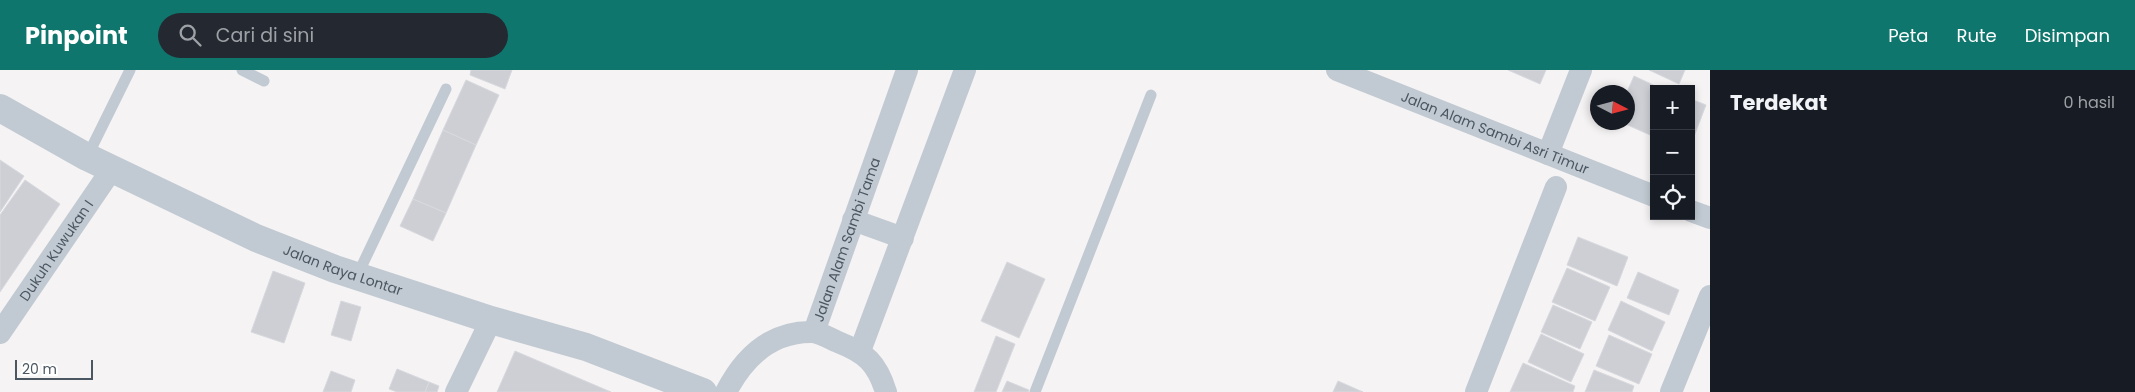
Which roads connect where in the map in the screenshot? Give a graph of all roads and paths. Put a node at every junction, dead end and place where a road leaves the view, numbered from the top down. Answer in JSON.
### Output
{"nodes":[{"id":1,"x":130,"y":70,"type":"edge"},
{"id":2,"x":242,"y":70,"type":"edge"},
{"id":3,"x":907,"y":70,"type":"edge"},
{"id":4,"x":965,"y":70,"type":"edge"},
{"id":5,"x":1337,"y":70,"type":"edge"},
{"id":6,"x":1581,"y":70,"type":"edge"},
{"id":7,"x":264,"y":81,"type":"dead end"},
{"id":8,"x":446,"y":89,"type":"dead end"},
{"id":9,"x":1151,"y":95,"type":"dead end"},
{"id":10,"x":0,"y":108,"type":"edge"},
{"id":11,"x":91,"y":150,"type":"junction"},
{"id":12,"x":1548,"y":154,"type":"junction"},
{"id":13,"x":112,"y":169,"type":"junction"},
{"id":14,"x":1556,"y":187,"type":"dead end"},
{"id":15,"x":1650,"y":194,"type":"edge"},
{"id":16,"x":1695,"y":212,"type":"edge"},
{"id":17,"x":1710,"y":218,"type":"edge"},
{"id":18,"x":853,"y":220,"type":"junction"},
{"id":19,"x":903,"y":238,"type":"junction"},
{"id":20,"x":357,"y":276,"type":"junction"},
{"id":21,"x":1710,"y":296,"type":"edge"},
{"id":22,"x":491,"y":320,"type":"junction"},
{"id":23,"x":814,"y":332,"type":"junction"},
{"id":24,"x":0,"y":333,"type":"edge"},
{"id":25,"x":860,"y":351,"type":"junction"},
{"id":26,"x":456,"y":392,"type":"edge"},
{"id":27,"x":703,"y":392,"type":"edge"},
{"id":28,"x":726,"y":392,"type":"edge"},
{"id":29,"x":886,"y":392,"type":"edge"},
{"id":30,"x":1035,"y":392,"type":"edge"},
{"id":31,"x":1476,"y":392,"type":"edge"},
{"id":32,"x":1671,"y":392,"type":"edge"}],
"edges":[{"from":1,"to":11,"type":"lane"},
{"from":2,"to":7,"type":"lane"},
{"from":3,"to":18,"type":"street","name":"Jalan Alam Sambi Tama"},
{"from":4,"to":19,"type":"street"},
{"from":5,"to":12,"type":"street","name":"Jalan Alam Sambi Asri Timur"},
{"from":6,"to":12,"type":"street"},
{"from":8,"to":20,"type":"lane"},
{"from":9,"to":30,"type":"lane"},
{"from":10,"to":11,"type":"street","name":"Jalan Raya Lontar"},
{"from":11,"to":13,"type":"street","name":"Jalan Raya Lontar"},
{"from":12,"to":15,"type":"street","name":"Jalan Alam Sambi Asri Timur"},
{"from":13,"to":20,"type":"street","name":"Jalan Raya Lontar"},
{"from":13,"to":24,"type":"street","name":"Dukuh Kuwukan I"},
{"from":14,"to":31,"type":"street"},
{"from":16,"to":17,"type":"street"},
{"from":18,"to":19,"type":"street"},
{"from":18,"to":23,"type":"street","name":"Jalan Alam Sambi Tama"},
{"from":19,"to":25,"type":"street"},
{"from":20,"to":22,"type":"street","name":"Jalan Raya Lontar"},
{"from":21,"to":32,"type":"street"},
{"from":22,"to":26,"type":"street"},
{"from":22,"to":27,"type":"street","name":"Jalan Raya Lontar"},
{"from":23,"to":25,"type":"street"},
{"from":23,"to":28,"type":"street","name":"Jalan Alam Sambi Tama"},
{"from":25,"to":29,"type":"street"}]}
